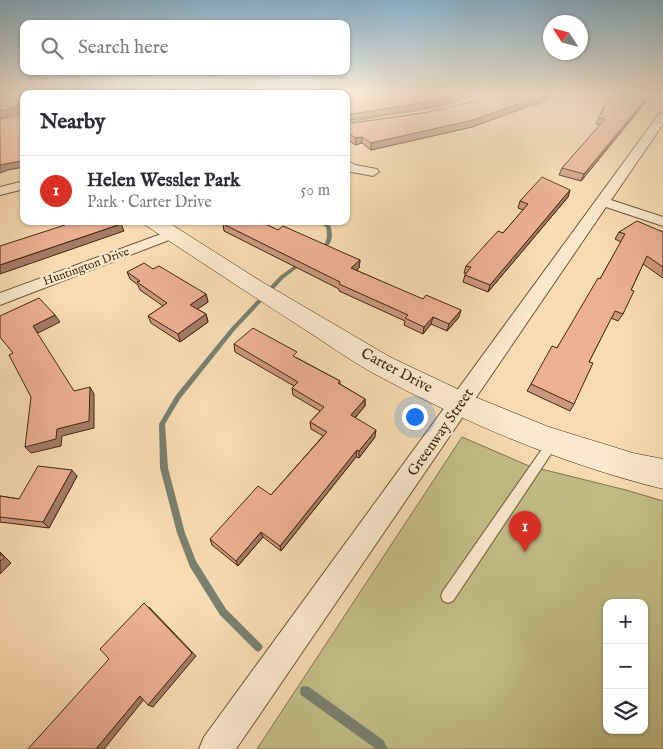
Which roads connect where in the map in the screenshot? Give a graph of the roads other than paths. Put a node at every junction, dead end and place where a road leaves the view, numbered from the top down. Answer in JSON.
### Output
{"nodes":[{"id":1,"x":658,"y":129,"type":"edge"},
{"id":2,"x":350,"y":167,"type":"edge"},
{"id":3,"x":373,"y":172,"type":"dead end"},
{"id":4,"x":20,"y":186,"type":"edge"},
{"id":5,"x":0,"y":191,"type":"edge"},
{"id":6,"x":603,"y":202,"type":"junction"},
{"id":7,"x":663,"y":222,"type":"edge"},
{"id":8,"x":158,"y":225,"type":"edge"},
{"id":9,"x":172,"y":234,"type":"junction"},
{"id":10,"x":0,"y":298,"type":"edge"},
{"id":11,"x":460,"y":403,"type":"junction"},
{"id":12,"x":554,"y":441,"type":"junction"},
{"id":13,"x":663,"y":474,"type":"edge"},
{"id":14,"x":448,"y":596,"type":"dead end"},
{"id":15,"x":216,"y":749,"type":"edge"}],
"edges":[{"from":1,"to":6,"type":"street","name":"Greenway Street"},
{"from":2,"to":3,"type":"street"},
{"from":4,"to":5,"type":"street"},
{"from":6,"to":7,"type":"street"},
{"from":6,"to":11,"type":"street","name":"Greenway Street"},
{"from":8,"to":9,"type":"street","name":"Carter Drive"},
{"from":9,"to":10,"type":"street","name":"Huntington Drive"},
{"from":9,"to":11,"type":"street","name":"Carter Drive"},
{"from":11,"to":12,"type":"street","name":"Carter Drive"},
{"from":11,"to":15,"type":"street","name":"Greenway Street"},
{"from":12,"to":13,"type":"street","name":"Carter Drive"},
{"from":12,"to":14,"type":"lane"}]}
